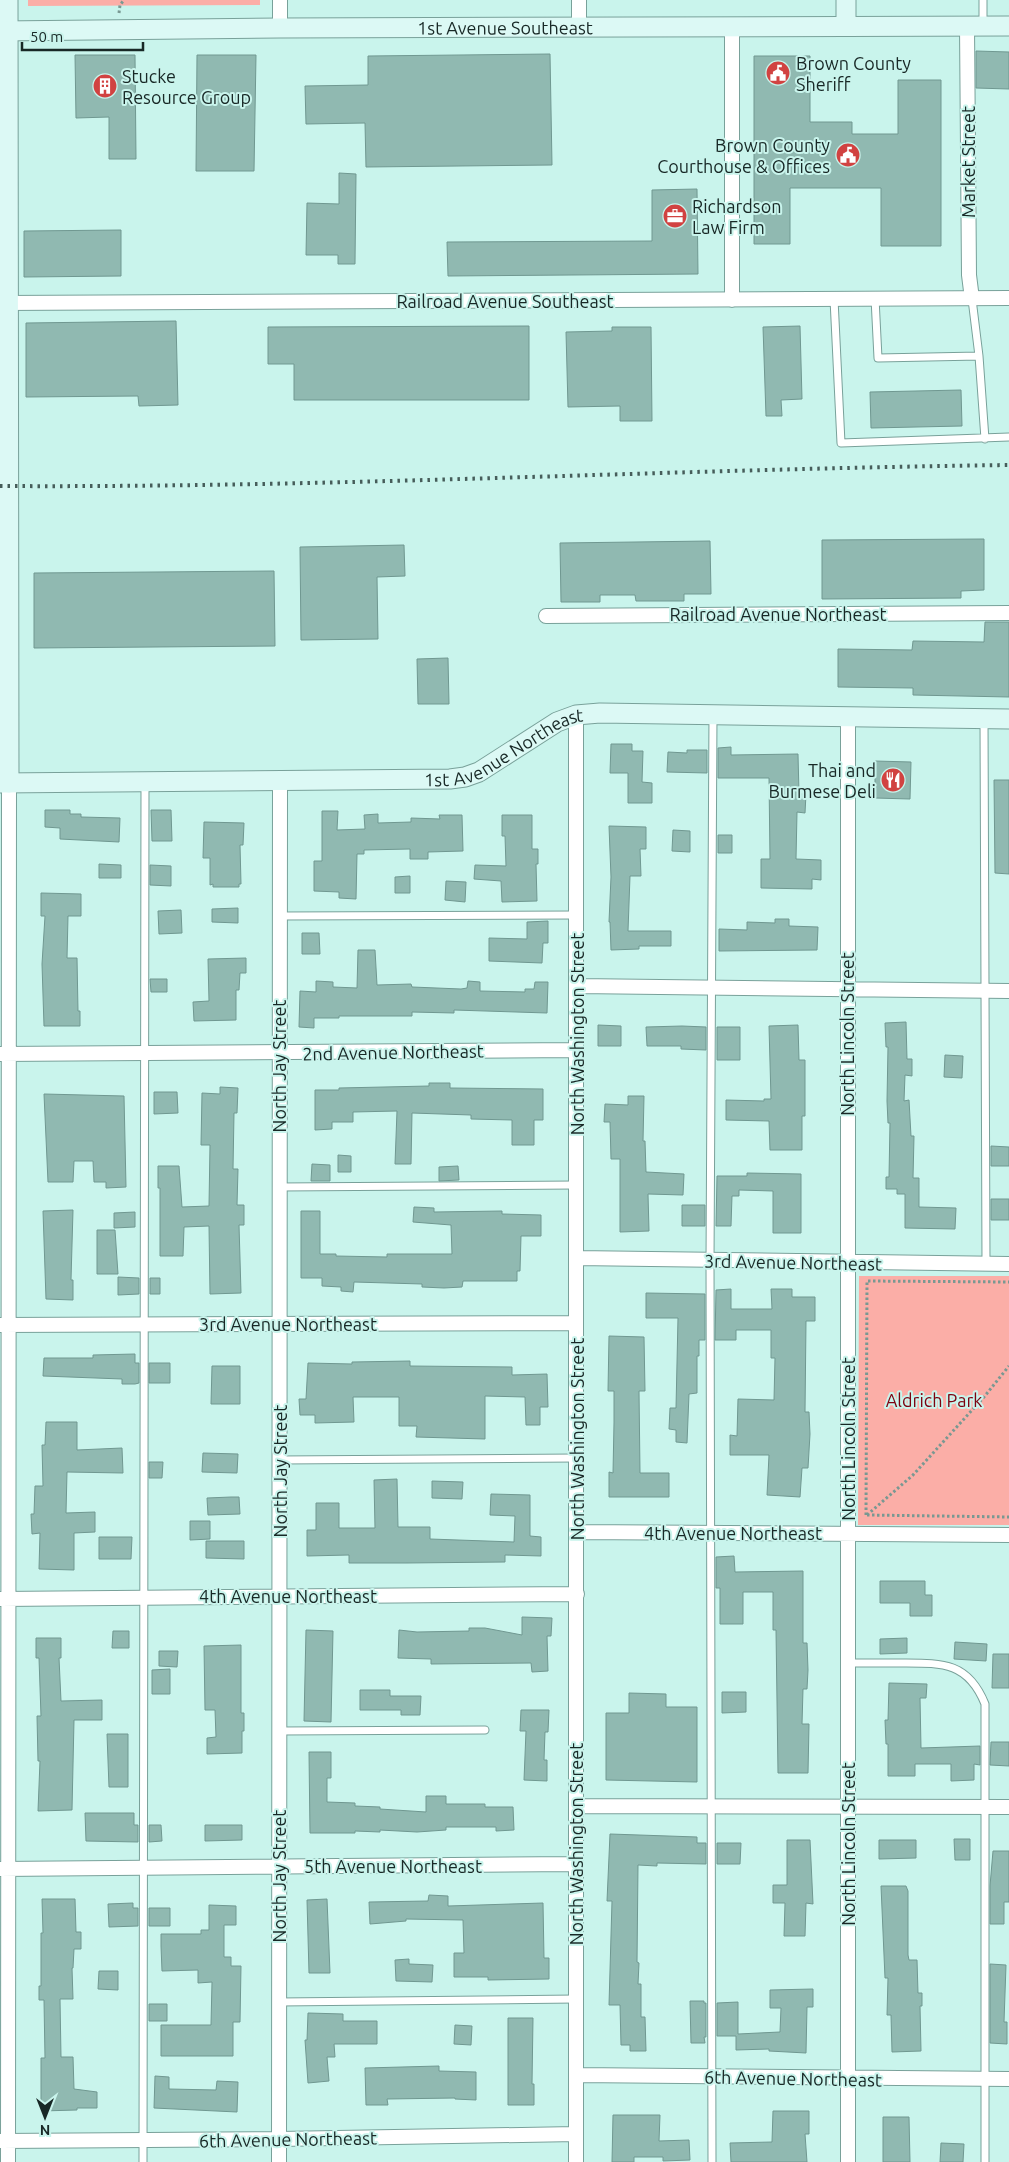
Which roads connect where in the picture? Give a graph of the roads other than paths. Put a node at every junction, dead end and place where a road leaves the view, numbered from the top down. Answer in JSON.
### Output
{"nodes":[{"id":1,"x":8,"y":0,"type":"edge"},
{"id":2,"x":280,"y":0,"type":"edge"},
{"id":3,"x":579,"y":0,"type":"edge"},
{"id":4,"x":846,"y":0,"type":"edge"},
{"id":5,"x":983,"y":0,"type":"edge"},
{"id":6,"x":732,"y":26,"type":"junction"},
{"id":7,"x":846,"y":26,"type":"junction"},
{"id":8,"x":975,"y":26,"type":"junction"},
{"id":9,"x":1009,"y":26,"type":"edge"},
{"id":10,"x":579,"y":27,"type":"junction"},
{"id":11,"x":280,"y":28,"type":"junction"},
{"id":12,"x":4,"y":31,"type":"edge"},
{"id":13,"x":875,"y":298,"type":"junction"},
{"id":14,"x":1009,"y":298,"type":"edge"},
{"id":15,"x":834,"y":299,"type":"junction"},
{"id":16,"x":972,"y":299,"type":"junction"},
{"id":17,"x":732,"y":300,"type":"junction"},
{"id":18,"x":4,"y":303,"type":"edge"},
{"id":19,"x":979,"y":356,"type":"junction"},
{"id":20,"x":1009,"y":437,"type":"edge"},
{"id":21,"x":985,"y":439,"type":"junction"},
{"id":22,"x":1009,"y":613,"type":"edge"},
{"id":23,"x":546,"y":616,"type":"dead end"},
{"id":24,"x":576,"y":715,"type":"junction"},
{"id":25,"x":713,"y":715,"type":"junction"},
{"id":26,"x":848,"y":716,"type":"junction"},
{"id":27,"x":984,"y":718,"type":"junction"},
{"id":28,"x":1009,"y":718,"type":"edge"},
{"id":29,"x":280,"y":780,"type":"junction"},
{"id":30,"x":146,"y":781,"type":"junction"},
{"id":31,"x":4,"y":783,"type":"edge"},
{"id":32,"x":577,"y":915,"type":"junction"},
{"id":33,"x":280,"y":916,"type":"junction"},
{"id":34,"x":4,"y":945,"type":"edge"},
{"id":35,"x":577,"y":986,"type":"junction"},
{"id":36,"x":712,"y":988,"type":"junction"},
{"id":37,"x":847,"y":990,"type":"junction"},
{"id":38,"x":985,"y":991,"type":"junction"},
{"id":39,"x":1009,"y":991,"type":"edge"},
{"id":40,"x":577,"y":1050,"type":"junction"},
{"id":41,"x":145,"y":1053,"type":"junction"},
{"id":42,"x":280,"y":1053,"type":"junction"},
{"id":43,"x":4,"y":1054,"type":"edge"},
{"id":44,"x":576,"y":1185,"type":"junction"},
{"id":45,"x":279,"y":1187,"type":"junction"},
{"id":46,"x":576,"y":1258,"type":"junction"},
{"id":47,"x":710,"y":1261,"type":"junction"},
{"id":48,"x":848,"y":1262,"type":"junction"},
{"id":49,"x":986,"y":1264,"type":"junction"},
{"id":50,"x":1009,"y":1264,"type":"edge"},
{"id":51,"x":576,"y":1323,"type":"junction"},
{"id":52,"x":280,"y":1324,"type":"junction"},
{"id":53,"x":4,"y":1325,"type":"edge"},
{"id":54,"x":144,"y":1325,"type":"junction"},
{"id":55,"x":576,"y":1458,"type":"junction"},
{"id":56,"x":280,"y":1460,"type":"junction"},
{"id":57,"x":577,"y":1532,"type":"junction"},
{"id":58,"x":710,"y":1533,"type":"junction"},
{"id":59,"x":848,"y":1534,"type":"junction"},
{"id":60,"x":1009,"y":1535,"type":"edge"},
{"id":61,"x":577,"y":1594,"type":"junction"},
{"id":62,"x":280,"y":1596,"type":"junction"},
{"id":63,"x":145,"y":1597,"type":"junction"},
{"id":64,"x":4,"y":1599,"type":"edge"},
{"id":65,"x":848,"y":1663,"type":"junction"},
{"id":66,"x":485,"y":1730,"type":"dead end"},
{"id":67,"x":280,"y":1731,"type":"junction"},
{"id":68,"x":576,"y":1806,"type":"junction"},
{"id":69,"x":712,"y":1806,"type":"junction"},
{"id":70,"x":849,"y":1807,"type":"junction"},
{"id":71,"x":986,"y":1807,"type":"junction"},
{"id":72,"x":1009,"y":1807,"type":"edge"},
{"id":73,"x":575,"y":1864,"type":"junction"},
{"id":74,"x":279,"y":1866,"type":"junction"},
{"id":75,"x":144,"y":1868,"type":"junction"},
{"id":76,"x":4,"y":1869,"type":"edge"},
{"id":77,"x":576,"y":1999,"type":"junction"},
{"id":78,"x":280,"y":2002,"type":"junction"},
{"id":79,"x":576,"y":2075,"type":"junction"},
{"id":80,"x":712,"y":2076,"type":"junction"},
{"id":81,"x":848,"y":2079,"type":"junction"},
{"id":82,"x":985,"y":2079,"type":"junction"},
{"id":83,"x":1009,"y":2079,"type":"edge"},
{"id":84,"x":576,"y":2134,"type":"junction"},
{"id":85,"x":279,"y":2139,"type":"junction"},
{"id":86,"x":144,"y":2140,"type":"junction"},
{"id":87,"x":4,"y":2141,"type":"edge"},
{"id":88,"x":8,"y":2162,"type":"edge"},
{"id":89,"x":144,"y":2162,"type":"edge"},
{"id":90,"x":279,"y":2162,"type":"edge"},
{"id":91,"x":576,"y":2162,"type":"edge"},
{"id":92,"x":712,"y":2162,"type":"edge"},
{"id":93,"x":848,"y":2162,"type":"edge"},
{"id":94,"x":985,"y":2162,"type":"edge"}],
"edges":[{"from":1,"to":12,"type":"street"},
{"from":2,"to":11,"type":"street"},
{"from":3,"to":10,"type":"street"},
{"from":4,"to":7,"type":"street"},
{"from":5,"to":8,"type":"lane"},
{"from":6,"to":7,"type":"street","name":"1st Avenue Southeast"},
{"from":6,"to":10,"type":"street","name":"1st Avenue Southeast"},
{"from":6,"to":17,"type":"street"},
{"from":7,"to":8,"type":"street","name":"1st Avenue Southeast"},
{"from":8,"to":9,"type":"street","name":"1st Avenue Southeast"},
{"from":8,"to":16,"type":"street","name":"Market Street"},
{"from":10,"to":11,"type":"street","name":"1st Avenue Southeast"},
{"from":11,"to":12,"type":"street","name":"1st Avenue Southeast"},
{"from":12,"to":18,"type":"street"},
{"from":13,"to":15,"type":"street","name":"Railroad Avenue Southeast"},
{"from":13,"to":16,"type":"street","name":"Railroad Avenue Southeast"},
{"from":13,"to":19,"type":"lane"},
{"from":14,"to":16,"type":"street","name":"Railroad Avenue Southeast"},
{"from":15,"to":17,"type":"street","name":"Railroad Avenue Southeast"},
{"from":15,"to":21,"type":"lane"},
{"from":16,"to":19,"type":"lane"},
{"from":17,"to":18,"type":"street","name":"Railroad Avenue Southeast"},
{"from":18,"to":31,"type":"street"},
{"from":19,"to":21,"type":"lane"},
{"from":20,"to":21,"type":"lane"},
{"from":22,"to":23,"type":"street","name":"Railroad Avenue Northeast"},
{"from":24,"to":25,"type":"street","name":"1st Avenue Northeast"},
{"from":24,"to":29,"type":"street","name":"1st Avenue Northeast"},
{"from":24,"to":32,"type":"street","name":"North Washington Street"},
{"from":25,"to":26,"type":"street","name":"1st Avenue Northeast"},
{"from":25,"to":36,"type":"lane"},
{"from":26,"to":27,"type":"street","name":"1st Avenue Northeast"},
{"from":26,"to":37,"type":"street","name":"North Lincoln Street"},
{"from":27,"to":28,"type":"street","name":"1st Avenue Northeast"},
{"from":27,"to":38,"type":"lane"},
{"from":29,"to":30,"type":"street","name":"1st Avenue Northeast"},
{"from":29,"to":33,"type":"street","name":"North Jay Street"},
{"from":30,"to":31,"type":"street","name":"1st Avenue Northeast"},
{"from":30,"to":41,"type":"lane"},
{"from":31,"to":34,"type":"street"},
{"from":32,"to":33,"type":"lane"},
{"from":32,"to":35,"type":"street","name":"North Washington Street"},
{"from":33,"to":42,"type":"street","name":"North Jay Street"},
{"from":34,"to":43,"type":"street"},
{"from":35,"to":36,"type":"street"},
{"from":35,"to":40,"type":"street","name":"North Washington Street"},
{"from":36,"to":37,"type":"street"},
{"from":36,"to":47,"type":"lane"},
{"from":37,"to":38,"type":"street"},
{"from":37,"to":48,"type":"street","name":"North Lincoln Street"},
{"from":38,"to":39,"type":"street"},
{"from":38,"to":49,"type":"lane"},
{"from":40,"to":42,"type":"street","name":"2nd Avenue Northeast"},
{"from":40,"to":44,"type":"street","name":"North Washington Street"},
{"from":41,"to":42,"type":"street","name":"2nd Avenue Northeast"},
{"from":41,"to":43,"type":"street","name":"2nd Avenue Northeast"},
{"from":41,"to":54,"type":"lane"},
{"from":42,"to":45,"type":"street","name":"North Jay Street"},
{"from":43,"to":53,"type":"street"},
{"from":44,"to":45,"type":"lane"},
{"from":44,"to":46,"type":"street","name":"North Washington Street"},
{"from":45,"to":52,"type":"street","name":"North Jay Street"},
{"from":46,"to":47,"type":"street","name":"3rd Avenue Northeast"},
{"from":46,"to":51,"type":"street","name":"North Washington Street"},
{"from":47,"to":48,"type":"street","name":"3rd Avenue Northeast"},
{"from":47,"to":58,"type":"lane"},
{"from":48,"to":49,"type":"street","name":"3rd Avenue Northeast"},
{"from":48,"to":59,"type":"street","name":"North Lincoln Street"},
{"from":49,"to":50,"type":"street","name":"3rd Avenue Northeast"},
{"from":51,"to":52,"type":"street","name":"3rd Avenue Northeast"},
{"from":51,"to":55,"type":"street","name":"North Washington Street"},
{"from":52,"to":54,"type":"street","name":"3rd Avenue Northeast"},
{"from":52,"to":56,"type":"street","name":"North Jay Street"},
{"from":53,"to":54,"type":"street","name":"3rd Avenue Northeast"},
{"from":53,"to":64,"type":"street"},
{"from":54,"to":63,"type":"lane"},
{"from":55,"to":56,"type":"lane"},
{"from":55,"to":57,"type":"street","name":"North Washington Street"},
{"from":56,"to":62,"type":"street","name":"North Jay Street"},
{"from":57,"to":58,"type":"street","name":"4th Avenue Northeast"},
{"from":57,"to":61,"type":"street","name":"North Washington Street"},
{"from":58,"to":59,"type":"street","name":"4th Avenue Northeast"},
{"from":58,"to":69,"type":"lane"},
{"from":59,"to":60,"type":"street","name":"4th Avenue Northeast"},
{"from":59,"to":65,"type":"street","name":"North Lincoln Street"},
{"from":61,"to":62,"type":"street","name":"4th Avenue Northeast"},
{"from":61,"to":68,"type":"street","name":"North Washington Street"},
{"from":62,"to":63,"type":"street","name":"4th Avenue Northeast"},
{"from":62,"to":67,"type":"street","name":"North Jay Street"},
{"from":63,"to":64,"type":"street","name":"4th Avenue Northeast"},
{"from":63,"to":75,"type":"lane"},
{"from":64,"to":76,"type":"street"},
{"from":65,"to":70,"type":"street","name":"North Lincoln Street"},
{"from":65,"to":71,"type":"lane"},
{"from":66,"to":67,"type":"lane"},
{"from":67,"to":74,"type":"street","name":"North Jay Street"},
{"from":68,"to":69,"type":"street"},
{"from":68,"to":73,"type":"street","name":"North Washington Street"},
{"from":69,"to":70,"type":"street"},
{"from":69,"to":80,"type":"lane"},
{"from":70,"to":71,"type":"street"},
{"from":70,"to":81,"type":"street","name":"North Lincoln Street"},
{"from":71,"to":72,"type":"street"},
{"from":71,"to":82,"type":"lane"},
{"from":73,"to":74,"type":"street","name":"5th Avenue Northeast"},
{"from":73,"to":77,"type":"street","name":"North Washington Street"},
{"from":74,"to":75,"type":"street","name":"5th Avenue Northeast"},
{"from":74,"to":78,"type":"street","name":"North Jay Street"},
{"from":75,"to":76,"type":"street","name":"5th Avenue Northeast"},
{"from":75,"to":86,"type":"lane"},
{"from":76,"to":87,"type":"street"},
{"from":77,"to":78,"type":"lane"},
{"from":77,"to":79,"type":"street","name":"North Washington Street"},
{"from":78,"to":85,"type":"street","name":"North Jay Street"},
{"from":79,"to":80,"type":"street","name":"6th Avenue Northeast"},
{"from":79,"to":84,"type":"street","name":"North Washington Street"},
{"from":80,"to":81,"type":"street","name":"6th Avenue Northeast"},
{"from":80,"to":92,"type":"lane"},
{"from":81,"to":82,"type":"street","name":"6th Avenue Northeast"},
{"from":81,"to":93,"type":"street","name":"North Lincoln Street"},
{"from":82,"to":83,"type":"street","name":"6th Avenue Northeast"},
{"from":82,"to":94,"type":"lane"},
{"from":84,"to":85,"type":"street","name":"6th Avenue Northeast"},
{"from":84,"to":91,"type":"street","name":"North Washington Street"},
{"from":85,"to":86,"type":"street","name":"6th Avenue Northeast"},
{"from":85,"to":90,"type":"street","name":"North Jay Street"},
{"from":86,"to":87,"type":"street","name":"6th Avenue Northeast"},
{"from":86,"to":89,"type":"lane"},
{"from":87,"to":88,"type":"street"}]}
